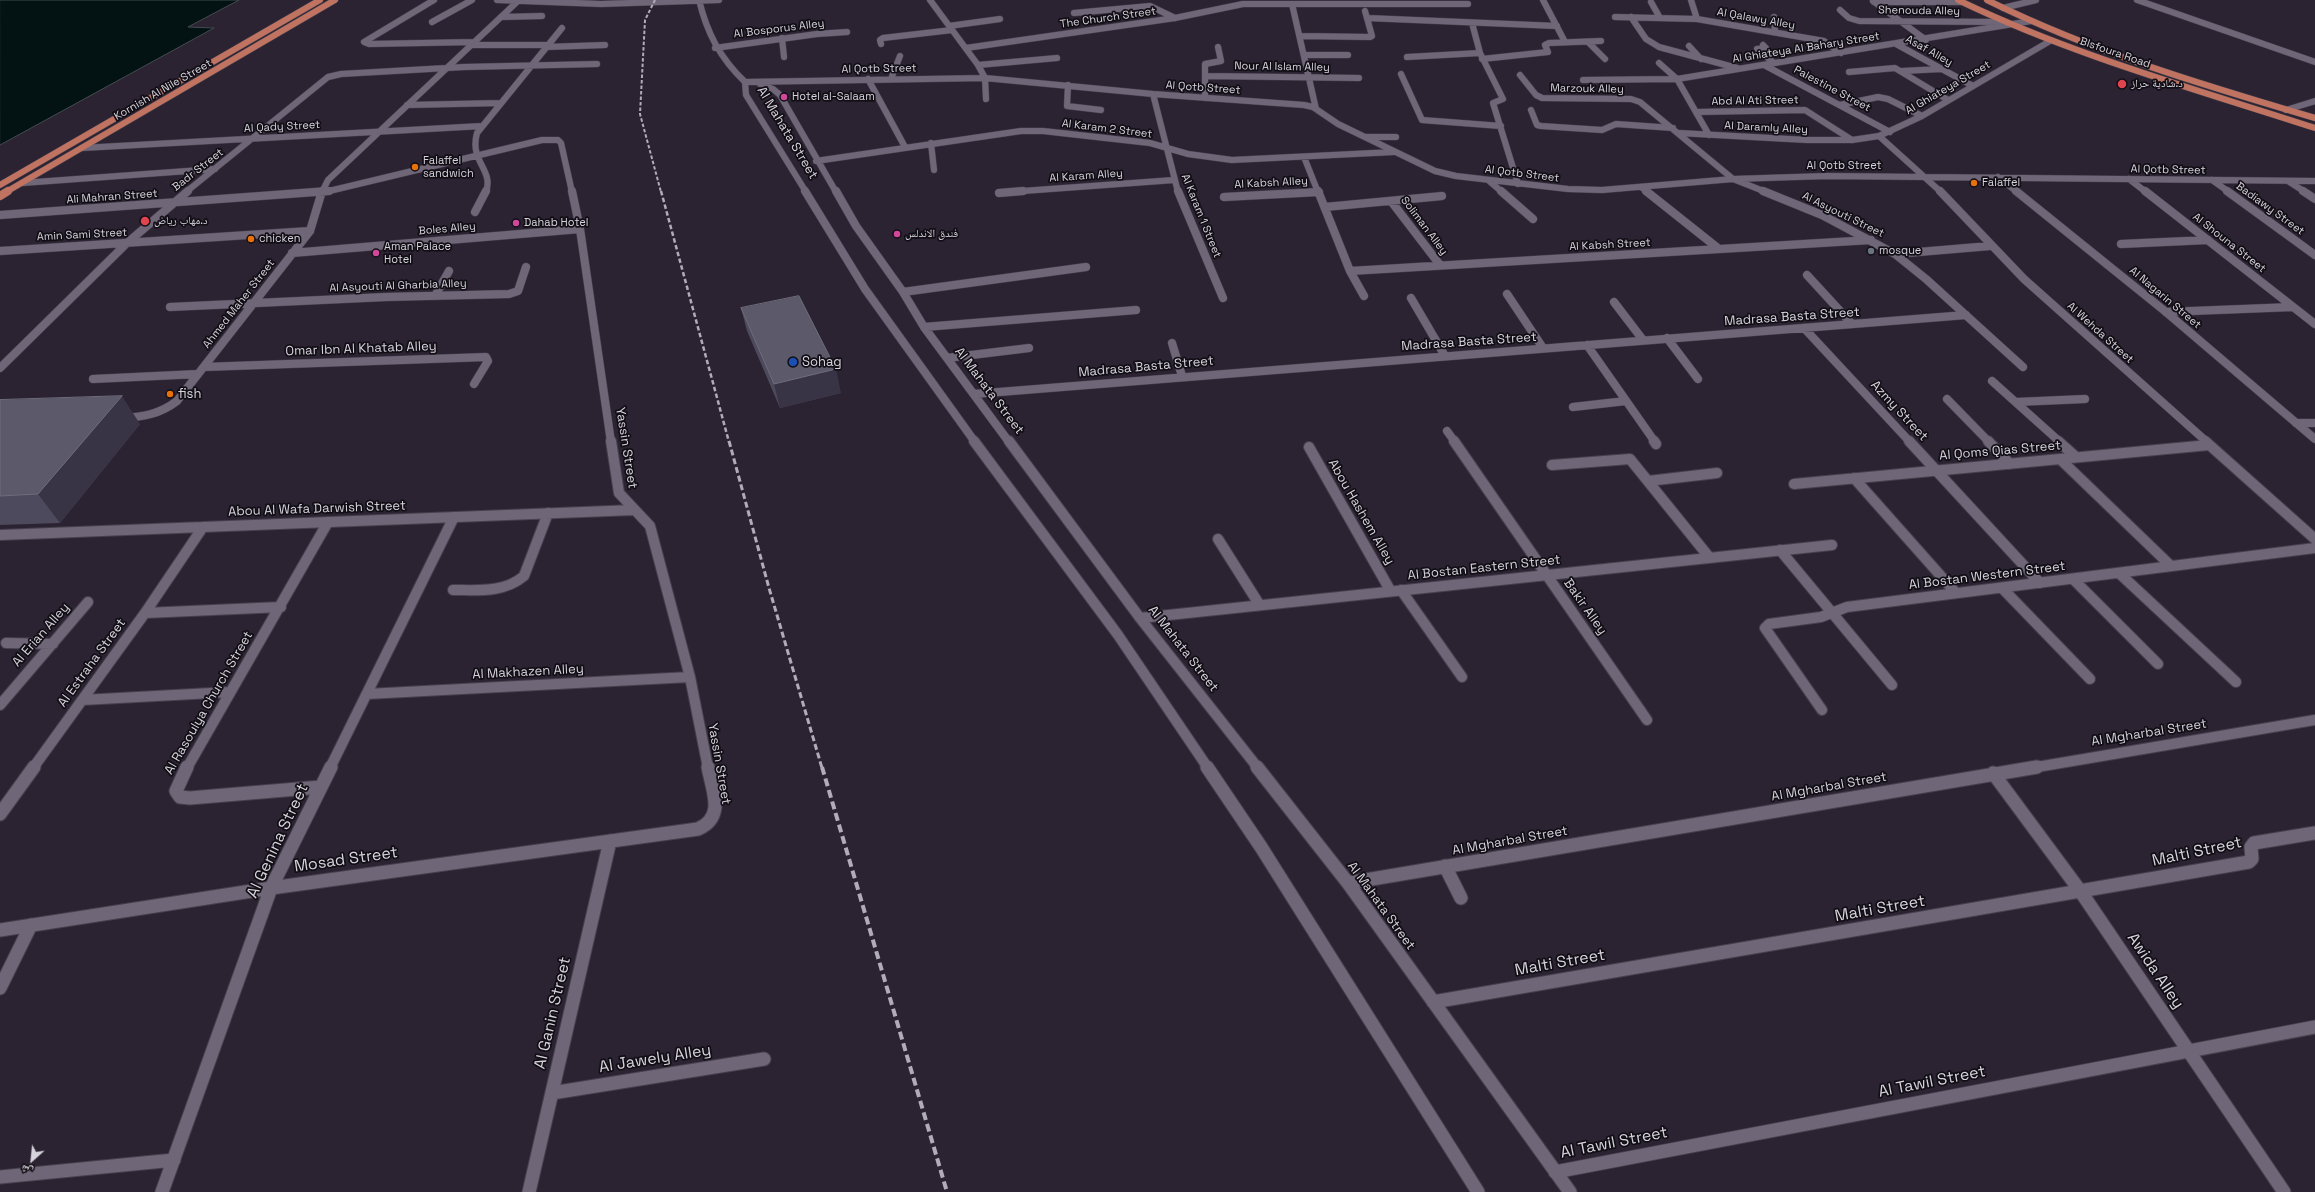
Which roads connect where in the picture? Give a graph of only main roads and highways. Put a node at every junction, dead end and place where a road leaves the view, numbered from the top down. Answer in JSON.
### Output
{"nodes":[{"id":1,"x":320,"y":0,"type":"edge"},
{"id":2,"x":336,"y":0,"type":"edge"},
{"id":3,"x":1987,"y":0,"type":"edge"},
{"id":4,"x":1959,"y":1,"type":"edge"},
{"id":5,"x":2315,"y":118,"type":"edge"},
{"id":6,"x":2315,"y":128,"type":"edge"},
{"id":7,"x":0,"y":185,"type":"edge"},
{"id":8,"x":0,"y":196,"type":"edge"}],
"edges":[{"from":1,"to":7,"type":"main road","name":"Kornish Al Nile Street"},
{"from":2,"to":8,"type":"main road","name":"Kornish Al Nile Street"},
{"from":3,"to":5,"type":"main road","name":"Blsfoura Road"},
{"from":4,"to":6,"type":"main road","name":"Blsfoura Road"}]}
